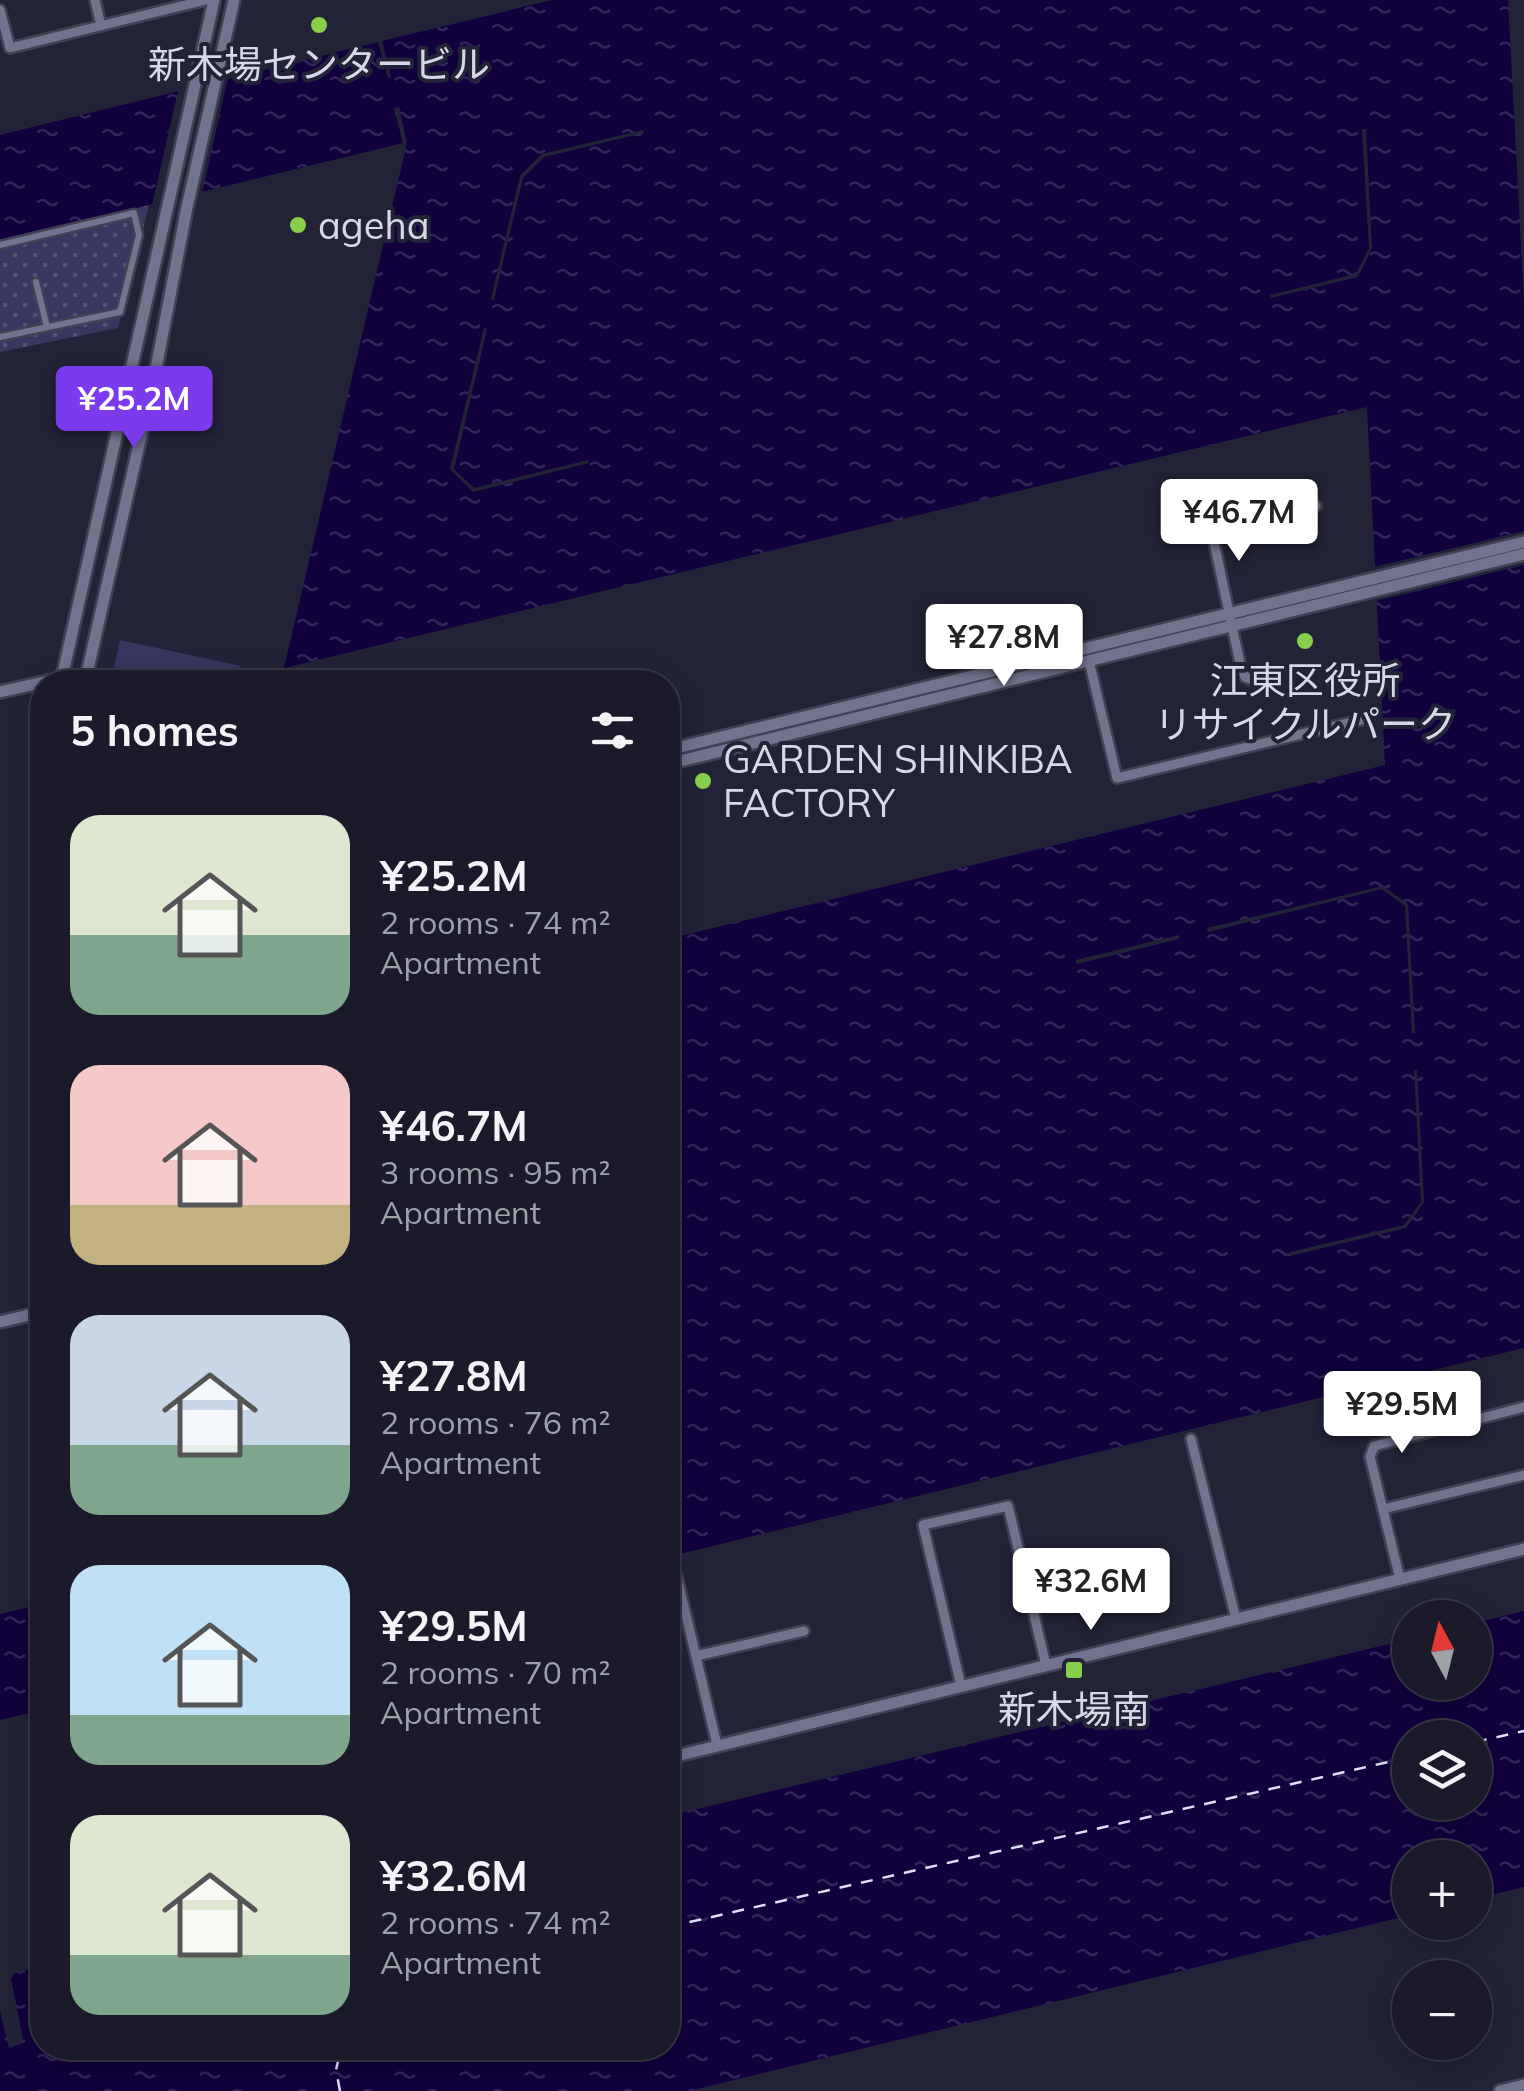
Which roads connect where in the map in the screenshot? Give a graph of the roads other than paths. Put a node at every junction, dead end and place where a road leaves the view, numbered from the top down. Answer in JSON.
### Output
{"nodes":[{"id":1,"x":95,"y":0,"type":"edge"},
{"id":2,"x":206,"y":0,"type":"edge"},
{"id":3,"x":214,"y":0,"type":"edge"},
{"id":4,"x":234,"y":0,"type":"edge"},
{"id":5,"x":167,"y":5,"type":"edge"},
{"id":6,"x":0,"y":10,"type":"edge"},
{"id":7,"x":102,"y":26,"type":"junction"},
{"id":8,"x":0,"y":245,"type":"edge"},
{"id":9,"x":36,"y":282,"type":"dead end"},
{"id":10,"x":46,"y":327,"type":"junction"},
{"id":11,"x":0,"y":337,"type":"edge"},
{"id":12,"x":1316,"y":506,"type":"dead end"},
{"id":13,"x":1524,"y":542,"type":"edge"},
{"id":14,"x":1524,"y":554,"type":"edge"},
{"id":15,"x":1331,"y":595,"type":"junction"},
{"id":16,"x":1231,"y":612,"type":"junction"},
{"id":17,"x":1231,"y":627,"type":"junction"},
{"id":18,"x":1089,"y":661,"type":"junction"},
{"id":19,"x":64,"y":670,"type":"edge"},
{"id":20,"x":88,"y":670,"type":"edge"},
{"id":21,"x":1258,"y":682,"type":"dead end"},
{"id":22,"x":30,"y":686,"type":"edge"},
{"id":23,"x":0,"y":692,"type":"edge"},
{"id":24,"x":874,"y":700,"type":"junction"},
{"id":25,"x":877,"y":714,"type":"junction"},
{"id":26,"x":1369,"y":718,"type":"dead end"},
{"id":27,"x":680,"y":747,"type":"edge"},
{"id":28,"x":680,"y":761,"type":"edge"},
{"id":29,"x":30,"y":1315,"type":"edge"},
{"id":30,"x":0,"y":1322,"type":"edge"},
{"id":31,"x":1524,"y":1407,"type":"edge"},
{"id":32,"x":1191,"y":1439,"type":"dead end"},
{"id":33,"x":1524,"y":1475,"type":"edge"},
{"id":34,"x":1383,"y":1509,"type":"junction"},
{"id":35,"x":1524,"y":1549,"type":"edge"},
{"id":36,"x":1400,"y":1579,"type":"junction"},
{"id":37,"x":680,"y":1589,"type":"edge"},
{"id":38,"x":1236,"y":1619,"type":"junction"},
{"id":39,"x":804,"y":1631,"type":"dead end"},
{"id":40,"x":696,"y":1656,"type":"junction"},
{"id":41,"x":1046,"y":1665,"type":"junction"},
{"id":42,"x":961,"y":1686,"type":"junction"},
{"id":43,"x":717,"y":1745,"type":"junction"},
{"id":44,"x":680,"y":1755,"type":"edge"},
{"id":45,"x":1524,"y":2085,"type":"edge"},
{"id":46,"x":1500,"y":2091,"type":"edge"}],
"edges":[{"from":1,"to":7,"type":"street"},
{"from":2,"to":5,"type":"street"},
{"from":3,"to":19,"type":"street"},
{"from":4,"to":20,"type":"street"},
{"from":5,"to":7,"type":"street"},
{"from":6,"to":7,"type":"street"},
{"from":8,"to":10,"type":"street"},
{"from":9,"to":10,"type":"street"},
{"from":10,"to":11,"type":"street"},
{"from":12,"to":16,"type":"street"},
{"from":13,"to":15,"type":"street"},
{"from":14,"to":15,"type":"street"},
{"from":15,"to":16,"type":"street"},
{"from":15,"to":17,"type":"street"},
{"from":16,"to":17,"type":"street"},
{"from":16,"to":24,"type":"street"},
{"from":17,"to":18,"type":"street"},
{"from":17,"to":21,"type":"street"},
{"from":18,"to":25,"type":"street"},
{"from":18,"to":26,"type":"street"},
{"from":22,"to":23,"type":"street"},
{"from":24,"to":25,"type":"street"},
{"from":24,"to":27,"type":"street"},
{"from":25,"to":28,"type":"street"},
{"from":29,"to":30,"type":"street"},
{"from":31,"to":34,"type":"street"},
{"from":32,"to":38,"type":"street"},
{"from":33,"to":34,"type":"street"},
{"from":34,"to":36,"type":"street"},
{"from":35,"to":36,"type":"street"},
{"from":36,"to":38,"type":"street"},
{"from":37,"to":40,"type":"street"},
{"from":38,"to":41,"type":"street"},
{"from":39,"to":40,"type":"street"},
{"from":40,"to":43,"type":"street"},
{"from":41,"to":42,"type":"street"},
{"from":41,"to":42,"type":"street"},
{"from":42,"to":43,"type":"street"},
{"from":43,"to":44,"type":"street"},
{"from":45,"to":46,"type":"street"}]}
